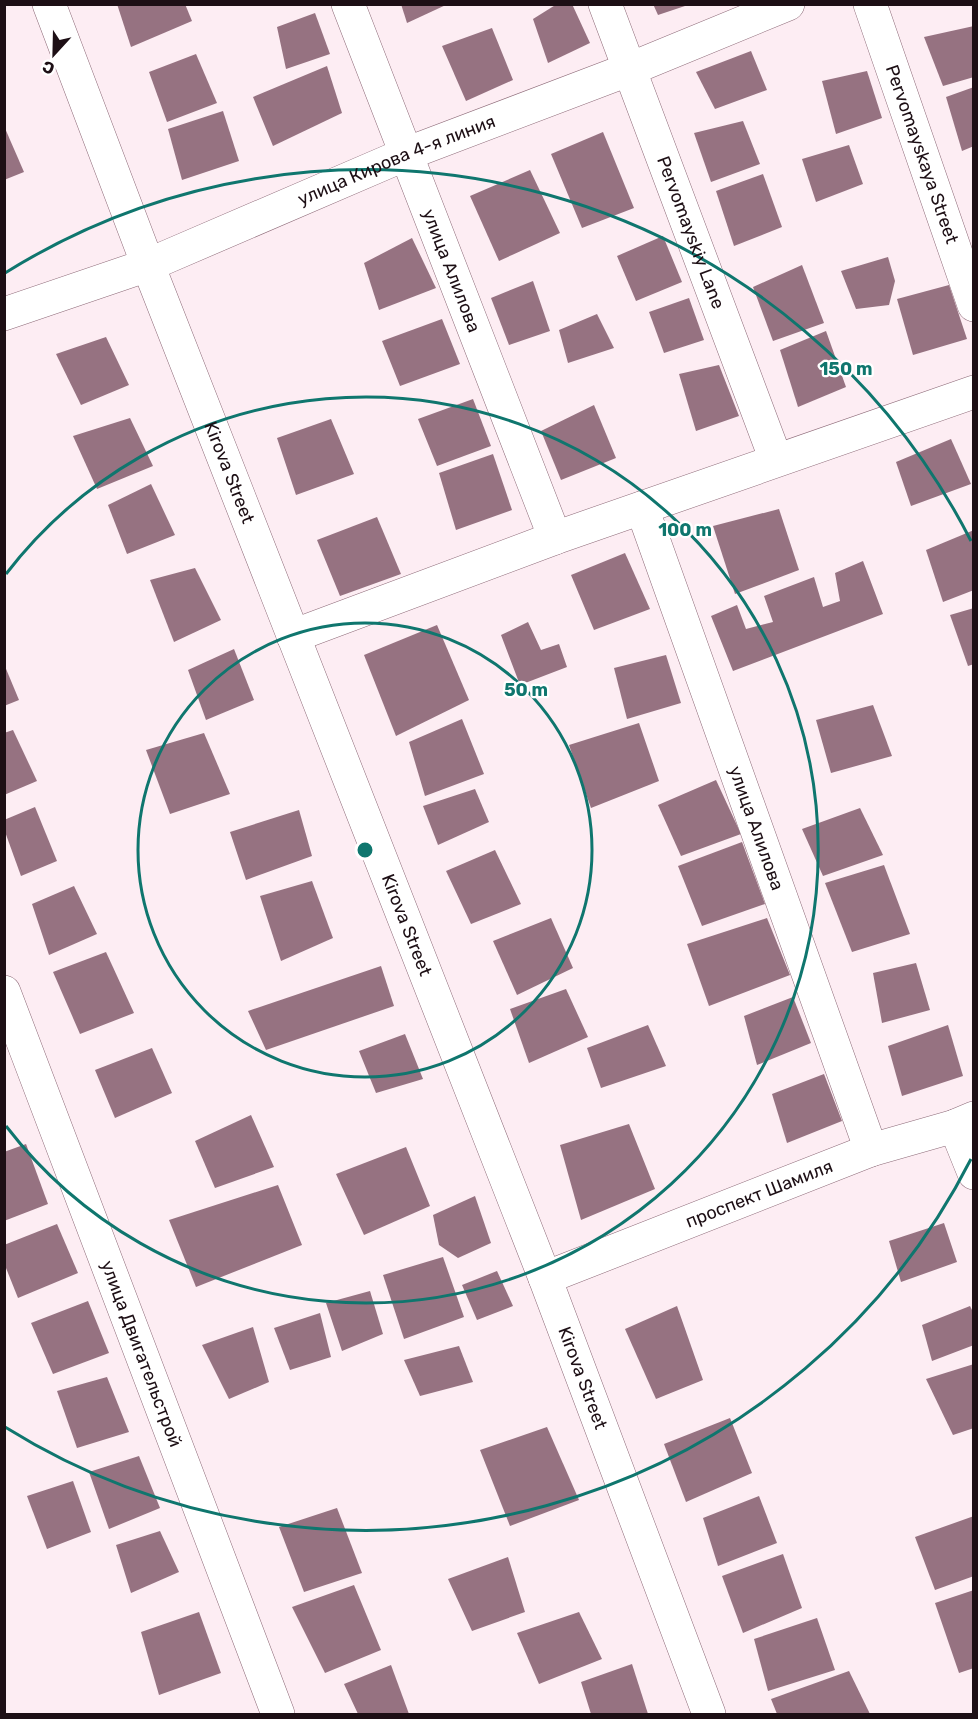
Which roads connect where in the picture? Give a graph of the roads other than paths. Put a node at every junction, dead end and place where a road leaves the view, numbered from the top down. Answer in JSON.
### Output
{"nodes":[{"id":1,"x":49,"y":4,"type":"edge"},
{"id":2,"x":348,"y":4,"type":"edge"},
{"id":3,"x":605,"y":4,"type":"edge"},
{"id":4,"x":788,"y":4,"type":"edge"},
{"id":5,"x":870,"y":4,"type":"edge"},
{"id":6,"x":630,"y":69,"type":"junction"},
{"id":7,"x":406,"y":154,"type":"junction"},
{"id":8,"x":148,"y":265,"type":"junction"},
{"id":9,"x":974,"y":305,"type":"edge"},
{"id":10,"x":4,"y":314,"type":"edge"},
{"id":11,"x":972,"y":397,"type":"edge"},
{"id":12,"x":776,"y":460,"type":"junction"},
{"id":13,"x":642,"y":508,"type":"junction"},
{"id":14,"x":555,"y":538,"type":"junction"},
{"id":15,"x":292,"y":636,"type":"junction"},
{"id":16,"x":4,"y":992,"type":"edge"},
{"id":17,"x":964,"y":1122,"type":"edge"},
{"id":18,"x":870,"y":1150,"type":"junction"},
{"id":19,"x":974,"y":1173,"type":"edge"},
{"id":20,"x":545,"y":1278,"type":"junction"},
{"id":21,"x":278,"y":1714,"type":"edge"},
{"id":22,"x":709,"y":1714,"type":"edge"}],
"edges":[{"from":1,"to":8,"type":"street","name":"Kirova Street"},
{"from":2,"to":7,"type":"street","name":"улица Алилова"},
{"from":3,"to":6,"type":"street","name":"Pervomayskiy Lane"},
{"from":4,"to":6,"type":"street","name":"улица Кирова 4-я линия"},
{"from":5,"to":9,"type":"street","name":"Pervomayskaya Street"},
{"from":6,"to":7,"type":"street","name":"улица Кирова 4-я линия"},
{"from":6,"to":12,"type":"street","name":"Pervomayskiy Lane"},
{"from":7,"to":8,"type":"street","name":"улица Кирова 4-я линия"},
{"from":7,"to":14,"type":"street","name":"улица Алилова"},
{"from":8,"to":10,"type":"street","name":"улица Кирова 4-я линия"},
{"from":8,"to":15,"type":"street","name":"Kirova Street"},
{"from":11,"to":12,"type":"street"},
{"from":12,"to":13,"type":"street"},
{"from":13,"to":14,"type":"street"},
{"from":13,"to":18,"type":"street","name":"улица Алилова"},
{"from":14,"to":15,"type":"street"},
{"from":15,"to":20,"type":"street","name":"Kirova Street"},
{"from":16,"to":21,"type":"street","name":"улица Двигательстрой"},
{"from":17,"to":18,"type":"street","name":"проспект Шамиля"},
{"from":17,"to":19,"type":"street"},
{"from":18,"to":20,"type":"street","name":"проспект Шамиля"},
{"from":20,"to":22,"type":"street","name":"Kirova Street"}]}
